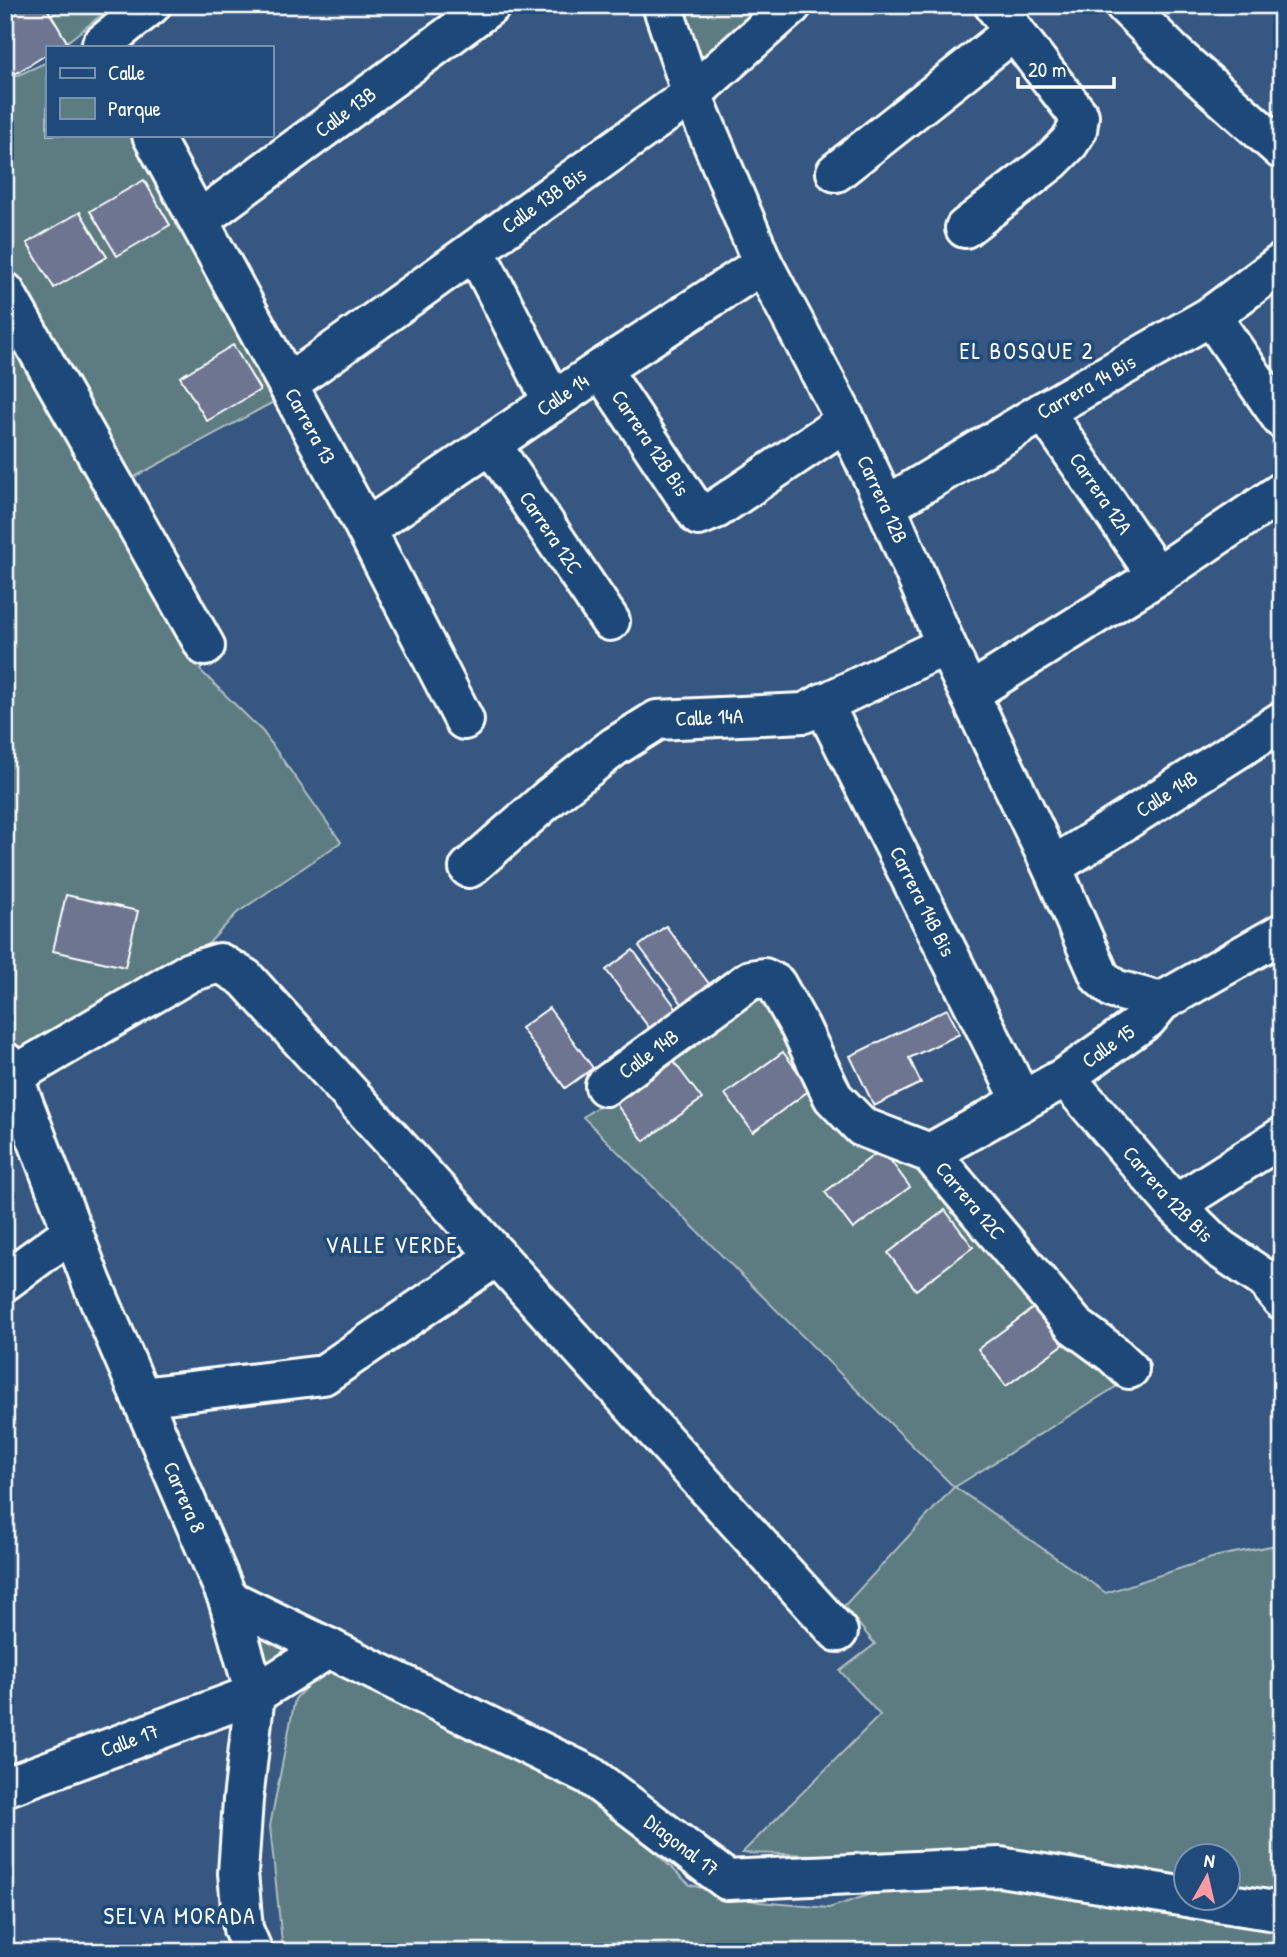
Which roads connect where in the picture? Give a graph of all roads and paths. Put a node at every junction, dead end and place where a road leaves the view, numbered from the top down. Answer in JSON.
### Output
{"nodes":[{"id":1,"x":151,"y":5,"type":"edge"},
{"id":2,"x":491,"y":5,"type":"edge"},
{"id":3,"x":662,"y":5,"type":"edge"},
{"id":4,"x":792,"y":5,"type":"edge"},
{"id":5,"x":1125,"y":5,"type":"edge"},
{"id":6,"x":1003,"y":19,"type":"edge"},
{"id":7,"x":103,"y":46,"type":"edge"},
{"id":8,"x":692,"y":94,"type":"junction"},
{"id":9,"x":153,"y":136,"type":"edge"},
{"id":10,"x":1282,"y":150,"type":"edge"},
{"id":11,"x":836,"y":172,"type":"dead end"},
{"id":12,"x":199,"y":220,"type":"junction"},
{"id":13,"x":965,"y":228,"type":"dead end"},
{"id":14,"x":475,"y":250,"type":"junction"},
{"id":15,"x":762,"y":264,"type":"junction"},
{"id":16,"x":1280,"y":265,"type":"edge"},
{"id":17,"x":5,"y":292,"type":"edge"},
{"id":18,"x":1211,"y":316,"type":"junction"},
{"id":19,"x":601,"y":369,"type":"junction"},
{"id":20,"x":288,"y":384,"type":"junction"},
{"id":21,"x":553,"y":402,"type":"junction"},
{"id":22,"x":1044,"y":411,"type":"junction"},
{"id":23,"x":1282,"y":419,"type":"edge"},
{"id":24,"x":846,"y":421,"type":"junction"},
{"id":25,"x":491,"y":444,"type":"junction"},
{"id":26,"x":1277,"y":504,"type":"edge"},
{"id":27,"x":886,"y":506,"type":"junction"},
{"id":28,"x":366,"y":529,"type":"junction"},
{"id":29,"x":1157,"y":576,"type":"junction"},
{"id":30,"x":610,"y":621,"type":"dead end"},
{"id":31,"x":946,"y":645,"type":"junction"},
{"id":32,"x":205,"y":646,"type":"dead end"},
{"id":33,"x":970,"y":693,"type":"junction"},
{"id":34,"x":823,"y":703,"type":"junction"},
{"id":35,"x":464,"y":720,"type":"dead end"},
{"id":36,"x":1282,"y":722,"type":"edge"},
{"id":37,"x":1052,"y":867,"type":"junction"},
{"id":38,"x":469,"y":868,"type":"dead end"},
{"id":39,"x":1282,"y":933,"type":"edge"},
{"id":40,"x":764,"y":978,"type":"joint"},
{"id":41,"x":1161,"y":1002,"type":"junction"},
{"id":42,"x":9,"y":1069,"type":"edge"},
{"id":43,"x":1065,"y":1077,"type":"junction"},
{"id":44,"x":605,"y":1086,"type":"dead end"},
{"id":45,"x":1022,"y":1101,"type":"junction"},
{"id":46,"x":1282,"y":1137,"type":"edge"},
{"id":47,"x":930,"y":1153,"type":"junction"},
{"id":48,"x":1175,"y":1205,"type":"junction"},
{"id":49,"x":73,"y":1231,"type":"junction"},
{"id":50,"x":497,"y":1256,"type":"junction"},
{"id":51,"x":5,"y":1281,"type":"edge"},
{"id":52,"x":1282,"y":1300,"type":"edge"},
{"id":53,"x":1129,"y":1369,"type":"dead end"},
{"id":54,"x":141,"y":1397,"type":"junction"},
{"id":55,"x":228,"y":1599,"type":"junction"},
{"id":56,"x":838,"y":1632,"type":"dead end"},
{"id":57,"x":329,"y":1648,"type":"junction"},
{"id":58,"x":255,"y":1694,"type":"junction"},
{"id":59,"x":5,"y":1787,"type":"edge"},
{"id":60,"x":1172,"y":1895,"type":"edge"},
{"id":61,"x":1242,"y":1906,"type":"edge"},
{"id":62,"x":1282,"y":1912,"type":"edge"},
{"id":63,"x":253,"y":1952,"type":"edge"}],
"edges":[{"from":1,"to":7,"type":"street"},
{"from":2,"to":12,"type":"street","name":"Calle 13B"},
{"from":3,"to":8,"type":"street","name":"Carrera 12B"},
{"from":4,"to":8,"type":"street","name":"Calle 13B Bis"},
{"from":5,"to":10,"type":"street"},
{"from":6,"to":11,"type":"street"},
{"from":6,"to":13,"type":"street"},
{"from":8,"to":14,"type":"street","name":"Calle 13B Bis"},
{"from":8,"to":15,"type":"street","name":"Carrera 12B"},
{"from":9,"to":12,"type":"street","name":"Carrera 13"},
{"from":12,"to":20,"type":"street","name":"Carrera 13"},
{"from":14,"to":20,"type":"street","name":"Calle 13B Bis"},
{"from":14,"to":21,"type":"street"},
{"from":15,"to":19,"type":"street","name":"Calle 14"},
{"from":15,"to":24,"type":"street","name":"Carrera 12B"},
{"from":16,"to":18,"type":"street","name":"Carrera 14 Bis"},
{"from":17,"to":32,"type":"street"},
{"from":18,"to":22,"type":"street","name":"Carrera 14 Bis"},
{"from":18,"to":23,"type":"street"},
{"from":19,"to":21,"type":"street","name":"Calle 14"},
{"from":19,"to":24,"type":"street","name":"Carrera 12B Bis"},
{"from":20,"to":28,"type":"street","name":"Carrera 13"},
{"from":21,"to":25,"type":"street","name":"Calle 14"},
{"from":22,"to":27,"type":"street","name":"Carrera 14 Bis"},
{"from":22,"to":29,"type":"street","name":"Carrera 12A"},
{"from":24,"to":27,"type":"street","name":"Carrera 12B"},
{"from":25,"to":28,"type":"street","name":"Calle 14"},
{"from":25,"to":30,"type":"street","name":"Carrera 12C"},
{"from":26,"to":29,"type":"street"},
{"from":27,"to":31,"type":"street","name":"Carrera 12B"},
{"from":28,"to":35,"type":"street","name":"Carrera 13"},
{"from":29,"to":33,"type":"street"},
{"from":31,"to":33,"type":"street","name":"Carrera 12B"},
{"from":31,"to":34,"type":"street","name":"Calle 14A"},
{"from":33,"to":37,"type":"street","name":"Carrera 12B"},
{"from":34,"to":38,"type":"street","name":"Calle 14A"},
{"from":34,"to":45,"type":"street","name":"Carrera 14B Bis"},
{"from":36,"to":37,"type":"street","name":"Calle 14B"},
{"from":37,"to":41,"type":"street","name":"Carrera 12B"},
{"from":39,"to":41,"type":"street","name":"Calle 15"},
{"from":40,"to":44,"type":"street","name":"Calle 14B"},
{"from":40,"to":47,"type":"street","name":"Carrera 12C"},
{"from":41,"to":43,"type":"street","name":"Calle 15"},
{"from":42,"to":49,"type":"street","name":"Carrera 8"},
{"from":42,"to":50,"type":"street"},
{"from":43,"to":45,"type":"street","name":"Calle 15"},
{"from":43,"to":48,"type":"street","name":"Carrera 12B Bis"},
{"from":45,"to":47,"type":"street","name":"Calle 15"},
{"from":46,"to":48,"type":"street"},
{"from":47,"to":53,"type":"street","name":"Carrera 12C"},
{"from":48,"to":52,"type":"street","name":"Carrera 12B Bis"},
{"from":49,"to":51,"type":"street"},
{"from":49,"to":54,"type":"street","name":"Carrera 8"},
{"from":50,"to":54,"type":"street"},
{"from":50,"to":56,"type":"street"},
{"from":54,"to":55,"type":"street","name":"Carrera 8"},
{"from":55,"to":57,"type":"street","name":"Diagonal 17"},
{"from":55,"to":58,"type":"street","name":"Carrera 8"},
{"from":57,"to":58,"type":"street","name":"Calle 17"},
{"from":57,"to":60,"type":"street","name":"Diagonal 17"},
{"from":58,"to":59,"type":"street","name":"Calle 17"},
{"from":58,"to":63,"type":"street","name":"Carrera 8"},
{"from":61,"to":62,"type":"street"}]}
